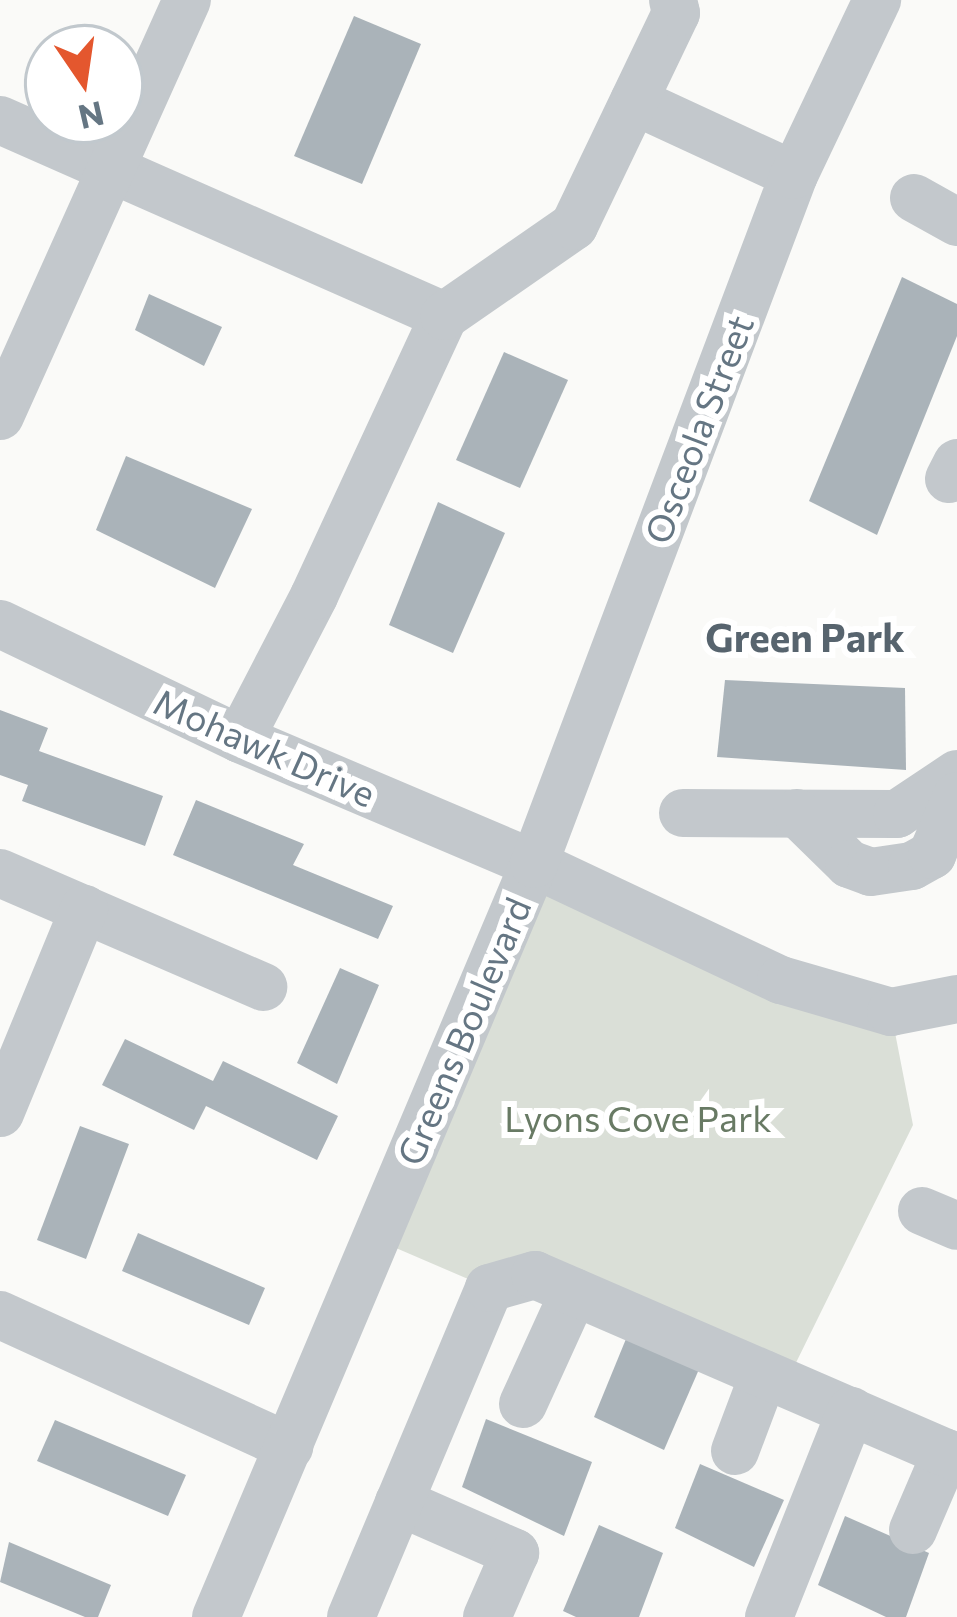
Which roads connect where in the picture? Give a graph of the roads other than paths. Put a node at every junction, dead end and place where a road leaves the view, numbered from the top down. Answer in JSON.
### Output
{"nodes":[{"id":1,"x":187,"y":0,"type":"edge"},
{"id":2,"x":673,"y":0,"type":"edge"},
{"id":3,"x":877,"y":0,"type":"edge"},
{"id":4,"x":634,"y":101,"type":"junction"},
{"id":5,"x":0,"y":120,"type":"edge"},
{"id":6,"x":110,"y":171,"type":"junction"},
{"id":7,"x":794,"y":175,"type":"junction"},
{"id":8,"x":914,"y":198,"type":"dead end"},
{"id":9,"x":957,"y":222,"type":"edge"},
{"id":10,"x":445,"y":316,"type":"junction"},
{"id":11,"x":0,"y":416,"type":"edge"},
{"id":12,"x":0,"y":624,"type":"edge"},
{"id":13,"x":240,"y":739,"type":"junction"},
{"id":14,"x":957,"y":774,"type":"edge"},
{"id":15,"x":957,"y":796,"type":"edge"},
{"id":16,"x":683,"y":812,"type":"dead end"},
{"id":17,"x":796,"y":813,"type":"junction"},
{"id":18,"x":534,"y":864,"type":"junction"},
{"id":19,"x":0,"y":873,"type":"edge"},
{"id":20,"x":83,"y":909,"type":"junction"},
{"id":21,"x":263,"y":987,"type":"dead end"},
{"id":22,"x":957,"y":999,"type":"edge"},
{"id":23,"x":0,"y":1114,"type":"edge"},
{"id":24,"x":574,"y":1292,"type":"junction"},
{"id":25,"x":0,"y":1315,"type":"edge"},
{"id":26,"x":764,"y":1374,"type":"junction"},
{"id":27,"x":523,"y":1404,"type":"dead end"},
{"id":28,"x":851,"y":1412,"type":"junction"},
{"id":29,"x":289,"y":1447,"type":"junction"},
{"id":30,"x":735,"y":1450,"type":"dead end"},
{"id":31,"x":951,"y":1455,"type":"edge"},
{"id":32,"x":399,"y":1502,"type":"junction"},
{"id":33,"x":913,"y":1530,"type":"dead end"},
{"id":34,"x":216,"y":1617,"type":"edge"},
{"id":35,"x":352,"y":1617,"type":"edge"},
{"id":36,"x":488,"y":1617,"type":"edge"},
{"id":37,"x":769,"y":1617,"type":"edge"}],
"edges":[{"from":1,"to":6,"type":"street"},
{"from":2,"to":4,"type":"street"},
{"from":3,"to":7,"type":"street","name":"Osceola Street"},
{"from":4,"to":7,"type":"street"},
{"from":4,"to":10,"type":"street"},
{"from":5,"to":6,"type":"street"},
{"from":6,"to":10,"type":"street"},
{"from":6,"to":11,"type":"street"},
{"from":7,"to":18,"type":"street","name":"Osceola Street"},
{"from":8,"to":9,"type":"street"},
{"from":10,"to":13,"type":"street"},
{"from":12,"to":13,"type":"street","name":"Mohawk Drive"},
{"from":13,"to":18,"type":"street","name":"Mohawk Drive"},
{"from":14,"to":17,"type":"street"},
{"from":15,"to":17,"type":"street"},
{"from":16,"to":17,"type":"street"},
{"from":18,"to":22,"type":"street","name":"Greens Boulevard"},
{"from":18,"to":29,"type":"street","name":"Greens Boulevard"},
{"from":19,"to":20,"type":"street"},
{"from":20,"to":21,"type":"street"},
{"from":20,"to":23,"type":"street"},
{"from":24,"to":26,"type":"street"},
{"from":24,"to":27,"type":"street"},
{"from":24,"to":32,"type":"street"},
{"from":25,"to":29,"type":"street"},
{"from":26,"to":28,"type":"street"},
{"from":26,"to":30,"type":"street"},
{"from":28,"to":31,"type":"street"},
{"from":28,"to":37,"type":"street"},
{"from":29,"to":34,"type":"street","name":"Greens Boulevard"},
{"from":31,"to":33,"type":"street"},
{"from":32,"to":35,"type":"street"},
{"from":32,"to":36,"type":"street"}]}
